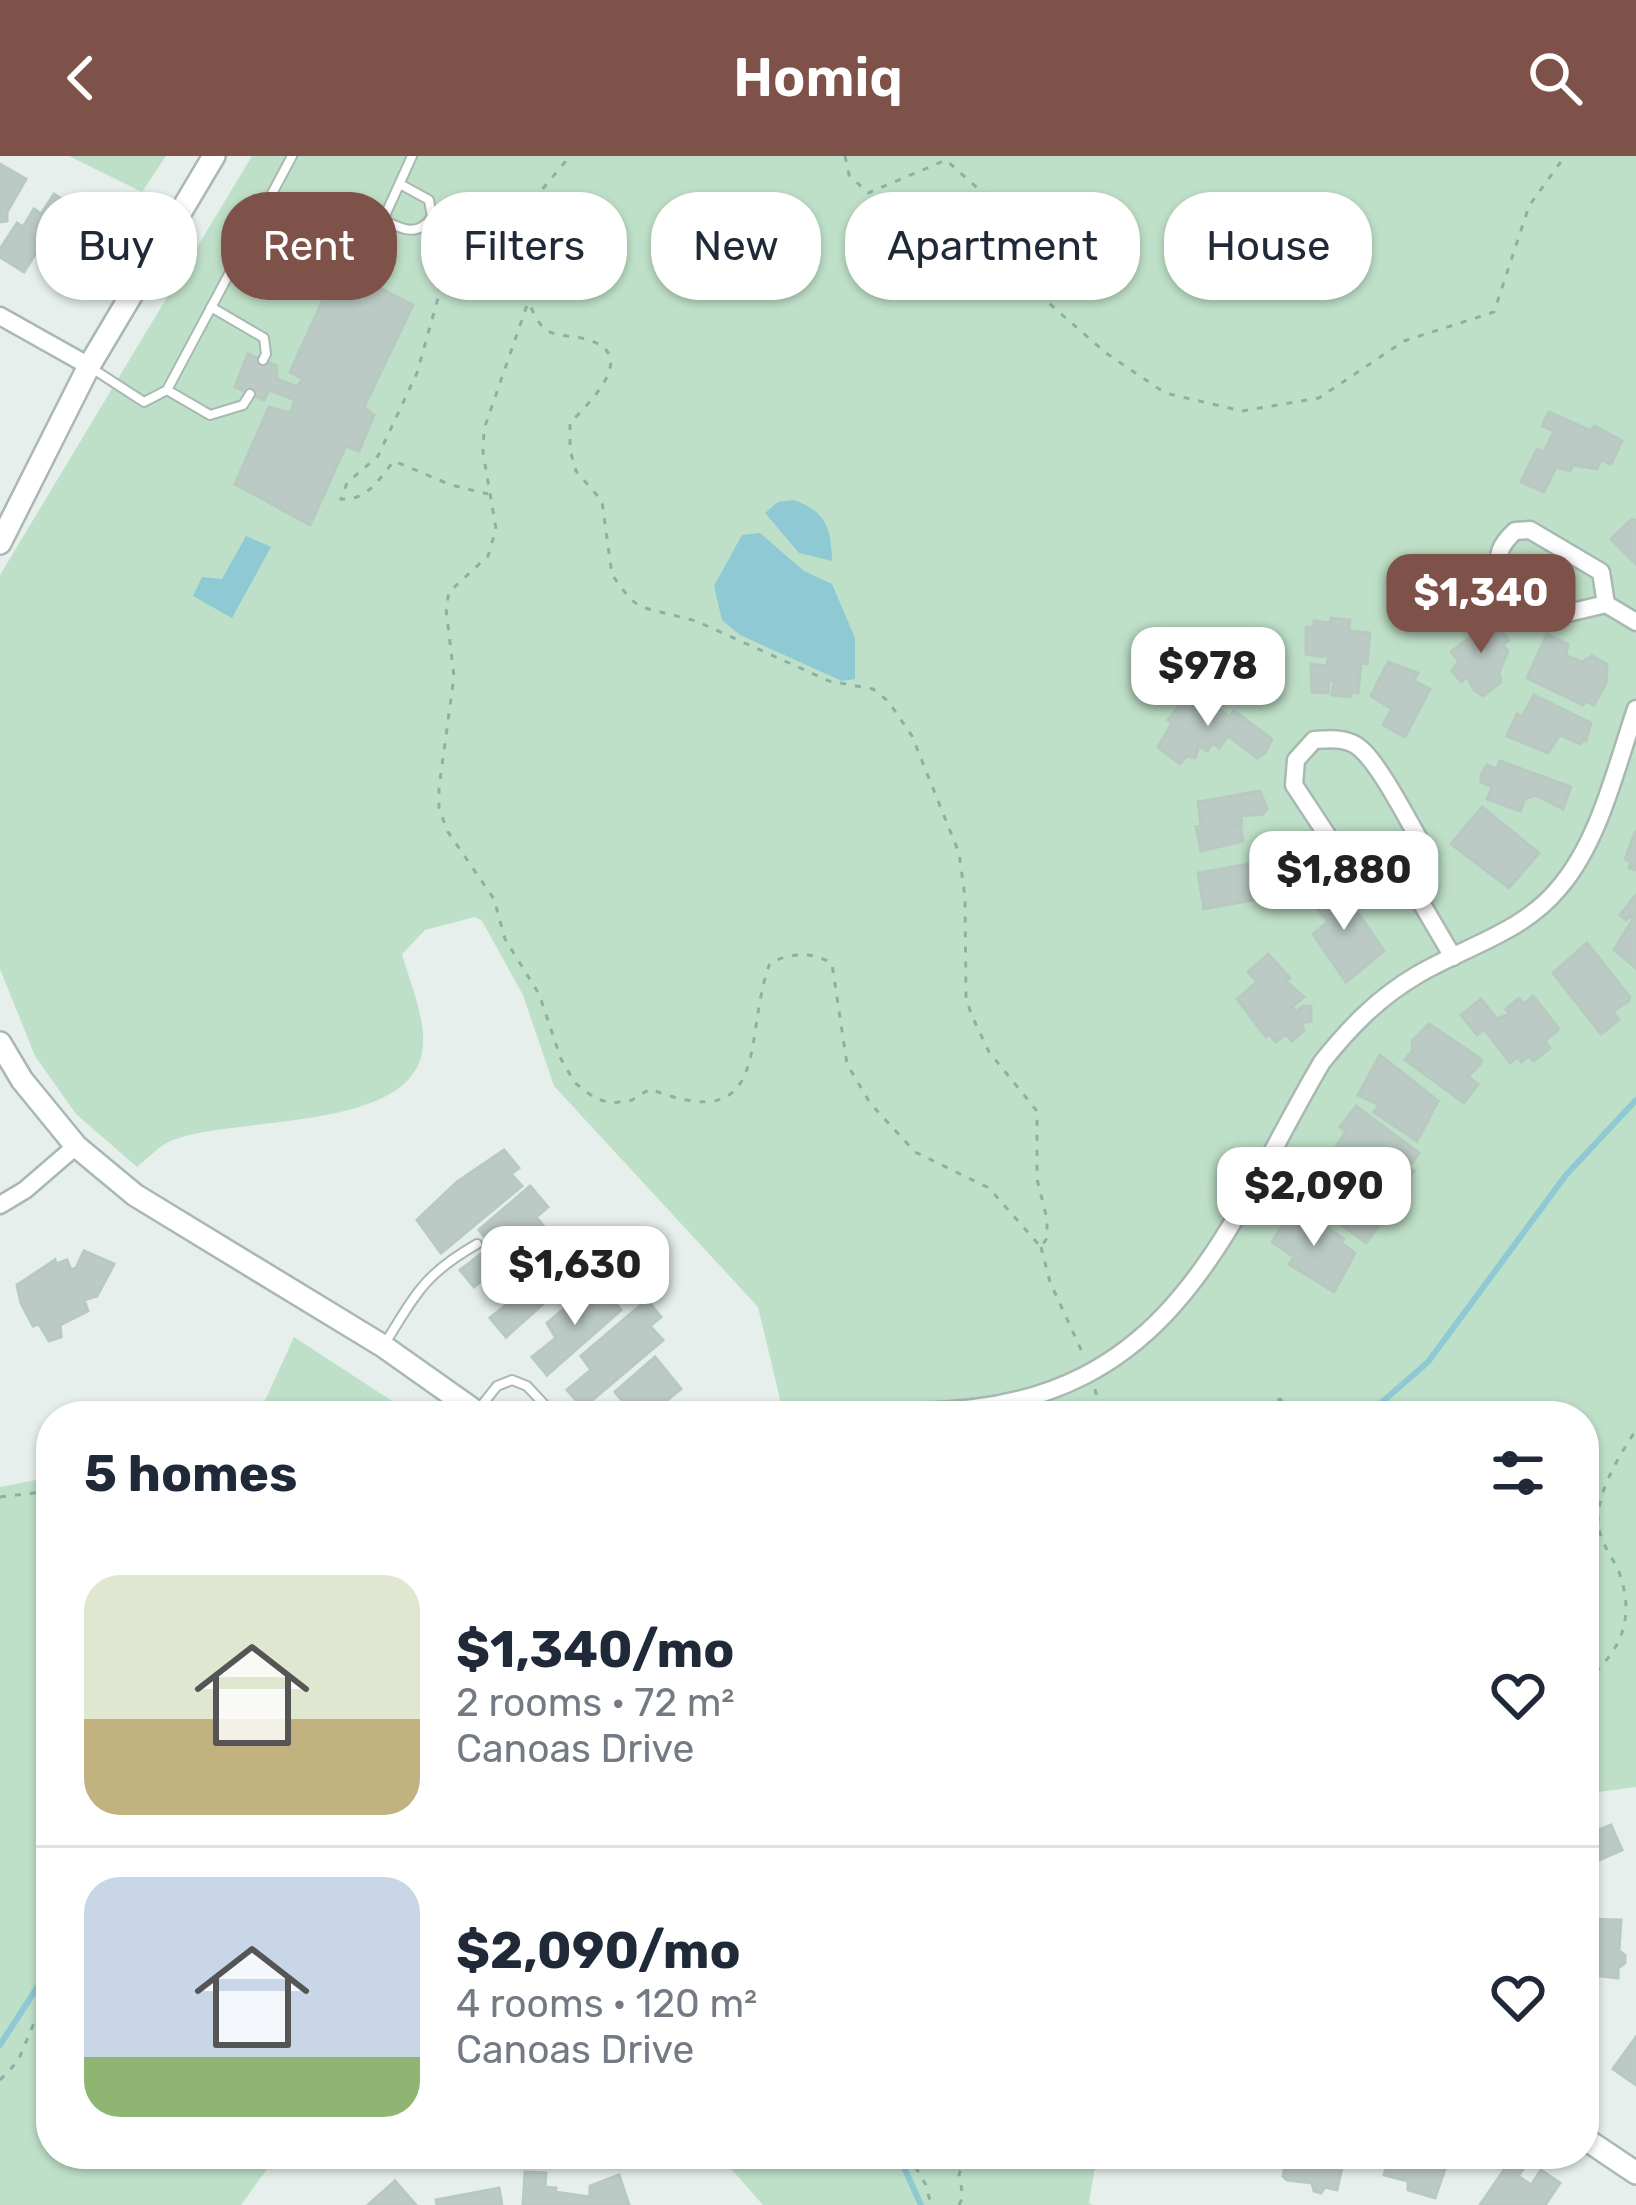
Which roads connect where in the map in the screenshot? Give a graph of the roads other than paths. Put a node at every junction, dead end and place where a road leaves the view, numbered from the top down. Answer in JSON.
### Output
{"nodes":[{"id":1,"x":214,"y":156,"type":"edge"},
{"id":2,"x":292,"y":156,"type":"edge"},
{"id":3,"x":412,"y":156,"type":"edge"},
{"id":4,"x":400,"y":184,"type":"junction"},
{"id":5,"x":212,"y":307,"type":"junction"},
{"id":6,"x":0,"y":316,"type":"edge"},
{"id":7,"x":263,"y":361,"type":"dead end"},
{"id":8,"x":89,"y":366,"type":"junction"},
{"id":9,"x":167,"y":390,"type":"junction"},
{"id":10,"x":250,"y":394,"type":"dead end"},
{"id":11,"x":0,"y":543,"type":"edge"},
{"id":12,"x":1606,"y":604,"type":"junction"},
{"id":13,"x":1636,"y":622,"type":"edge"},
{"id":14,"x":1636,"y":709,"type":"edge"},
{"id":15,"x":1416,"y":894,"type":"junction"},
{"id":16,"x":1453,"y":957,"type":"junction"},
{"id":17,"x":0,"y":1043,"type":"edge"},
{"id":18,"x":76,"y":1146,"type":"junction"},
{"id":19,"x":0,"y":1205,"type":"edge"},
{"id":20,"x":477,"y":1244,"type":"dead end"},
{"id":21,"x":383,"y":1346,"type":"junction"},
{"id":22,"x":462,"y":1401,"type":"edge"},
{"id":23,"x":487,"y":1401,"type":"edge"},
{"id":24,"x":541,"y":1401,"type":"edge"},
{"id":25,"x":1004,"y":1401,"type":"edge"},
{"id":26,"x":1599,"y":2148,"type":"edge"},
{"id":27,"x":1636,"y":2173,"type":"edge"}],
"edges":[{"from":1,"to":8,"type":"street"},
{"from":2,"to":5,"type":"lane"},
{"from":3,"to":4,"type":"lane"},
{"from":4,"to":4,"type":"lane"},
{"from":5,"to":7,"type":"lane"},
{"from":5,"to":9,"type":"lane"},
{"from":6,"to":8,"type":"street"},
{"from":8,"to":9,"type":"lane"},
{"from":8,"to":11,"type":"street"},
{"from":9,"to":10,"type":"lane"},
{"from":12,"to":12,"type":"street"},
{"from":12,"to":13,"type":"street"},
{"from":14,"to":16,"type":"street"},
{"from":15,"to":15,"type":"street"},
{"from":15,"to":16,"type":"street"},
{"from":16,"to":25,"type":"street"},
{"from":17,"to":18,"type":"street"},
{"from":18,"to":19,"type":"street"},
{"from":18,"to":21,"type":"street"},
{"from":20,"to":21,"type":"lane"},
{"from":21,"to":22,"type":"street"},
{"from":23,"to":24,"type":"lane"},
{"from":26,"to":27,"type":"street"}]}
